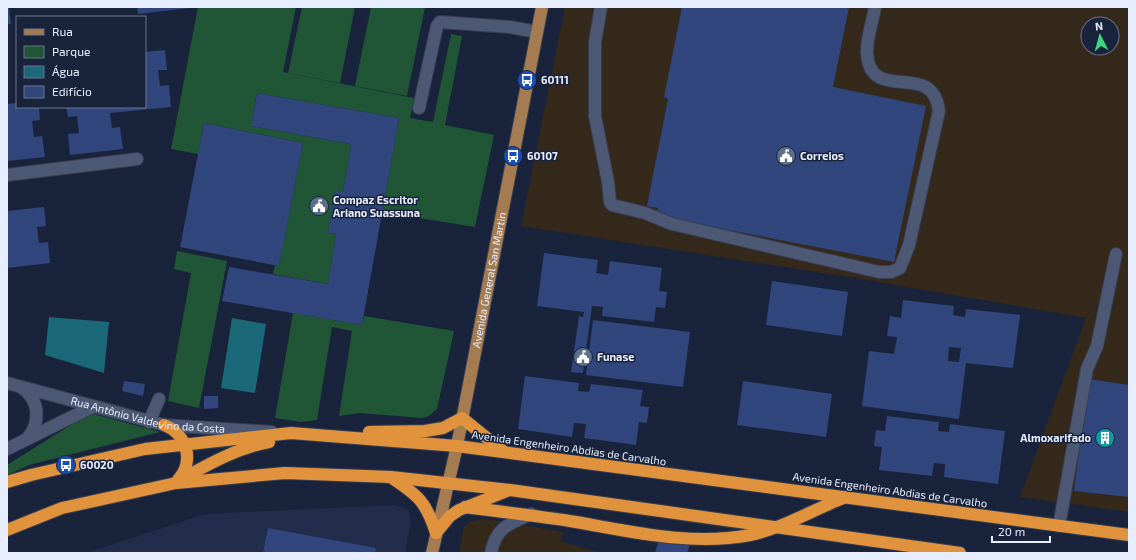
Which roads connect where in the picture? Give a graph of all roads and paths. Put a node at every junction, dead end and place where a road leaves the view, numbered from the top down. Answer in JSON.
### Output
{"nodes":[{"id":1,"x":542,"y":7,"type":"edge"},
{"id":2,"x":601,"y":7,"type":"edge"},
{"id":3,"x":875,"y":7,"type":"edge"},
{"id":4,"x":537,"y":32,"type":"junction"},
{"id":5,"x":419,"y":108,"type":"dead end"},
{"id":6,"x":137,"y":159,"type":"dead end"},
{"id":7,"x":7,"y":175,"type":"edge"},
{"id":8,"x":1116,"y":254,"type":"dead end"},
{"id":9,"x":7,"y":383,"type":"edge"},
{"id":10,"x":20,"y":387,"type":"junction"},
{"id":11,"x":159,"y":399,"type":"dead end"},
{"id":12,"x":92,"y":407,"type":"junction"},
{"id":13,"x":462,"y":418,"type":"junction"},
{"id":14,"x":149,"y":422,"type":"junction"},
{"id":15,"x":164,"y":425,"type":"junction"},
{"id":16,"x":425,"y":431,"type":"junction"},
{"id":17,"x":291,"y":433,"type":"junction"},
{"id":18,"x":320,"y":435,"type":"junction"},
{"id":19,"x":26,"y":440,"type":"junction"},
{"id":20,"x":398,"y":440,"type":"junction"},
{"id":21,"x":185,"y":444,"type":"junction"},
{"id":22,"x":457,"y":446,"type":"junction"},
{"id":23,"x":7,"y":449,"type":"edge"},
{"id":24,"x":504,"y":452,"type":"junction"},
{"id":25,"x":391,"y":477,"type":"junction"},
{"id":26,"x":7,"y":482,"type":"edge"},
{"id":27,"x":176,"y":483,"type":"junction"},
{"id":28,"x":449,"y":483,"type":"junction"},
{"id":29,"x":510,"y":490,"type":"junction"},
{"id":30,"x":847,"y":497,"type":"junction"},
{"id":31,"x":465,"y":507,"type":"junction"},
{"id":32,"x":531,"y":514,"type":"junction"},
{"id":33,"x":1059,"y":526,"type":"junction"},
{"id":34,"x":778,"y":527,"type":"junction"},
{"id":35,"x":7,"y":530,"type":"edge"},
{"id":36,"x":436,"y":533,"type":"junction"},
{"id":37,"x":1129,"y":535,"type":"edge"},
{"id":38,"x":432,"y":553,"type":"edge"},
{"id":39,"x":491,"y":553,"type":"edge"},
{"id":40,"x":960,"y":553,"type":"edge"}],
"edges":[{"from":1,"to":4,"type":"main road","name":"Avenida General San Martin"},
{"from":2,"to":3,"type":"street"},
{"from":4,"to":5,"type":"street"},
{"from":4,"to":13,"type":"main road","name":"Avenida General San Martin"},
{"from":6,"to":7,"type":"street"},
{"from":8,"to":33,"type":"street"},
{"from":9,"to":10,"type":"street","name":"Rua Antônio Valdevino da Costa"},
{"from":10,"to":12,"type":"street","name":"Rua Antônio Valdevino da Costa"},
{"from":10,"to":19,"type":"street"},
{"from":11,"to":14,"type":"street"},
{"from":12,"to":14,"type":"street","name":"Rua Antônio Valdevino da Costa"},
{"from":12,"to":19,"type":"street"},
{"from":13,"to":16,"type":"highway"},
{"from":13,"to":22,"type":"main road","name":"Avenida General San Martin"},
{"from":13,"to":24,"type":"highway"},
{"from":14,"to":15,"type":"street","name":"Rua Antônio Valdevino da Costa"},
{"from":15,"to":17,"type":"street","name":"Rua Antônio Valdevino da Costa"},
{"from":15,"to":21,"type":"highway"},
{"from":16,"to":18,"type":"highway"},
{"from":16,"to":20,"type":"highway"},
{"from":17,"to":18,"type":"highway","name":"Avenida Engenheiro Abdias de Carvalho"},
{"from":17,"to":21,"type":"highway","name":"Avenida Engenheiro Abdias de Carvalho"},
{"from":18,"to":20,"type":"highway","name":"Avenida Engenheiro Abdias de Carvalho"},
{"from":18,"to":27,"type":"highway"},
{"from":19,"to":23,"type":"street"},
{"from":20,"to":22,"type":"highway","name":"Avenida Engenheiro Abdias de Carvalho"},
{"from":21,"to":26,"type":"highway","name":"Avenida Engenheiro Abdias de Carvalho"},
{"from":21,"to":27,"type":"highway"},
{"from":22,"to":24,"type":"highway","name":"Avenida Engenheiro Abdias de Carvalho"},
{"from":22,"to":28,"type":"main road","name":"Avenida General San Martin"},
{"from":24,"to":30,"type":"highway","name":"Avenida Engenheiro Abdias de Carvalho"},
{"from":25,"to":27,"type":"highway"},
{"from":25,"to":28,"type":"highway"},
{"from":25,"to":36,"type":"highway"},
{"from":27,"to":35,"type":"highway"},
{"from":28,"to":29,"type":"highway"},
{"from":28,"to":36,"type":"main road","name":"Avenida General San Martin"},
{"from":29,"to":31,"type":"highway"},
{"from":29,"to":34,"type":"highway"},
{"from":30,"to":33,"type":"highway","name":"Avenida Engenheiro Abdias de Carvalho"},
{"from":30,"to":34,"type":"highway"},
{"from":31,"to":32,"type":"highway"},
{"from":31,"to":36,"type":"highway"},
{"from":32,"to":34,"type":"highway"},
{"from":32,"to":39,"type":"street"},
{"from":33,"to":37,"type":"highway","name":"Avenida Engenheiro Abdias de Carvalho"},
{"from":34,"to":40,"type":"highway"},
{"from":36,"to":38,"type":"main road","name":"Avenida General San Martin"}]}
